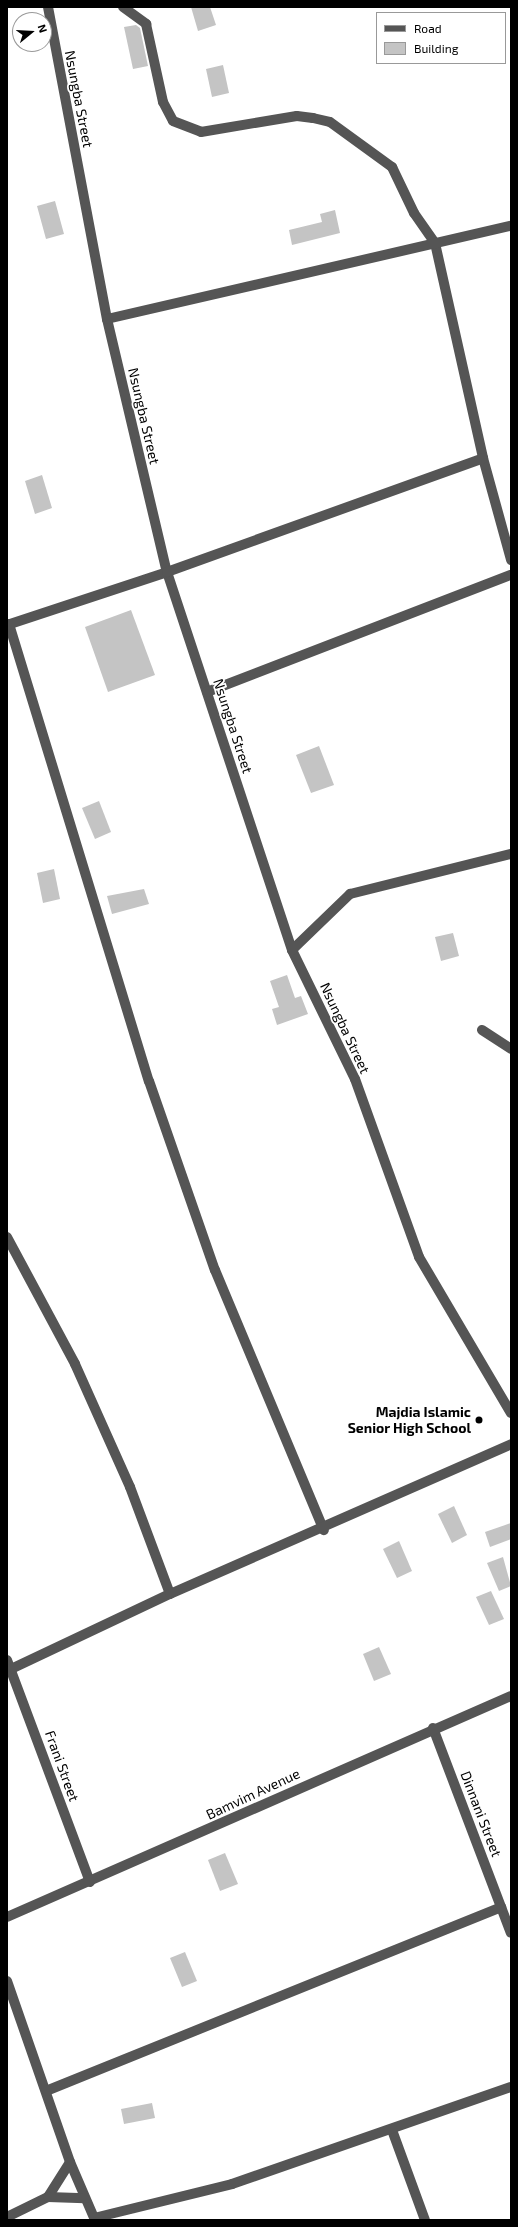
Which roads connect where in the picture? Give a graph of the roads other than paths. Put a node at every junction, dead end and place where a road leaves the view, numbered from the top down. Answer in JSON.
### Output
{"nodes":[{"id":1,"x":48,"y":7,"type":"edge"},
{"id":2,"x":123,"y":7,"type":"edge"},
{"id":3,"x":511,"y":226,"type":"edge"},
{"id":4,"x":435,"y":243,"type":"junction"},
{"id":5,"x":107,"y":320,"type":"junction"},
{"id":6,"x":483,"y":458,"type":"junction"},
{"id":7,"x":511,"y":560,"type":"edge"},
{"id":8,"x":167,"y":572,"type":"junction"},
{"id":9,"x":511,"y":575,"type":"edge"},
{"id":10,"x":8,"y":624,"type":"edge"},
{"id":11,"x":207,"y":692,"type":"junction"},
{"id":12,"x":511,"y":854,"type":"edge"},
{"id":13,"x":292,"y":950,"type":"junction"},
{"id":14,"x":482,"y":1030,"type":"dead end"},
{"id":15,"x":511,"y":1049,"type":"edge"},
{"id":16,"x":7,"y":1237,"type":"edge"},
{"id":17,"x":511,"y":1413,"type":"edge"},
{"id":18,"x":511,"y":1444,"type":"edge"},
{"id":19,"x":324,"y":1530,"type":"junction"},
{"id":20,"x":170,"y":1594,"type":"junction"},
{"id":21,"x":9,"y":1665,"type":"edge"},
{"id":22,"x":511,"y":1696,"type":"edge"},
{"id":23,"x":433,"y":1728,"type":"junction"},
{"id":24,"x":90,"y":1882,"type":"junction"},
{"id":25,"x":502,"y":1907,"type":"junction"},
{"id":26,"x":7,"y":1918,"type":"edge"},
{"id":27,"x":511,"y":1933,"type":"edge"},
{"id":28,"x":7,"y":1981,"type":"edge"},
{"id":29,"x":511,"y":2087,"type":"edge"},
{"id":30,"x":46,"y":2091,"type":"junction"},
{"id":31,"x":392,"y":2130,"type":"junction"},
{"id":32,"x":70,"y":2162,"type":"junction"},
{"id":33,"x":48,"y":2196,"type":"junction"},
{"id":34,"x":85,"y":2198,"type":"junction"},
{"id":35,"x":7,"y":2217,"type":"edge"},
{"id":36,"x":95,"y":2219,"type":"edge"},
{"id":37,"x":425,"y":2220,"type":"edge"}],
"edges":[{"from":1,"to":5,"type":"street","name":"Nsungba Street"},
{"from":2,"to":4,"type":"street"},
{"from":3,"to":4,"type":"street"},
{"from":4,"to":5,"type":"street"},
{"from":4,"to":6,"type":"street"},
{"from":5,"to":8,"type":"street","name":"Nsungba Street"},
{"from":6,"to":7,"type":"street"},
{"from":6,"to":8,"type":"street"},
{"from":8,"to":10,"type":"street"},
{"from":8,"to":11,"type":"street","name":"Nsungba Street"},
{"from":9,"to":11,"type":"street"},
{"from":10,"to":19,"type":"street"},
{"from":11,"to":13,"type":"street","name":"Nsungba Street"},
{"from":12,"to":13,"type":"street"},
{"from":13,"to":17,"type":"street","name":"Nsungba Street"},
{"from":14,"to":15,"type":"street"},
{"from":16,"to":20,"type":"street"},
{"from":18,"to":19,"type":"street"},
{"from":19,"to":20,"type":"street"},
{"from":20,"to":21,"type":"street"},
{"from":21,"to":24,"type":"street","name":"Frani Street"},
{"from":22,"to":23,"type":"street","name":"Bamvim Avenue"},
{"from":23,"to":24,"type":"street","name":"Bamvim Avenue"},
{"from":23,"to":25,"type":"street","name":"Dinnani Street"},
{"from":24,"to":26,"type":"street","name":"Bamvim Avenue"},
{"from":25,"to":27,"type":"street","name":"Dinnani Street"},
{"from":25,"to":30,"type":"street"},
{"from":28,"to":30,"type":"street"},
{"from":29,"to":31,"type":"street"},
{"from":30,"to":32,"type":"street"},
{"from":31,"to":36,"type":"street"},
{"from":31,"to":37,"type":"street"},
{"from":32,"to":33,"type":"street"},
{"from":32,"to":34,"type":"street"},
{"from":33,"to":34,"type":"street"},
{"from":33,"to":35,"type":"street"},
{"from":34,"to":36,"type":"street"}]}
